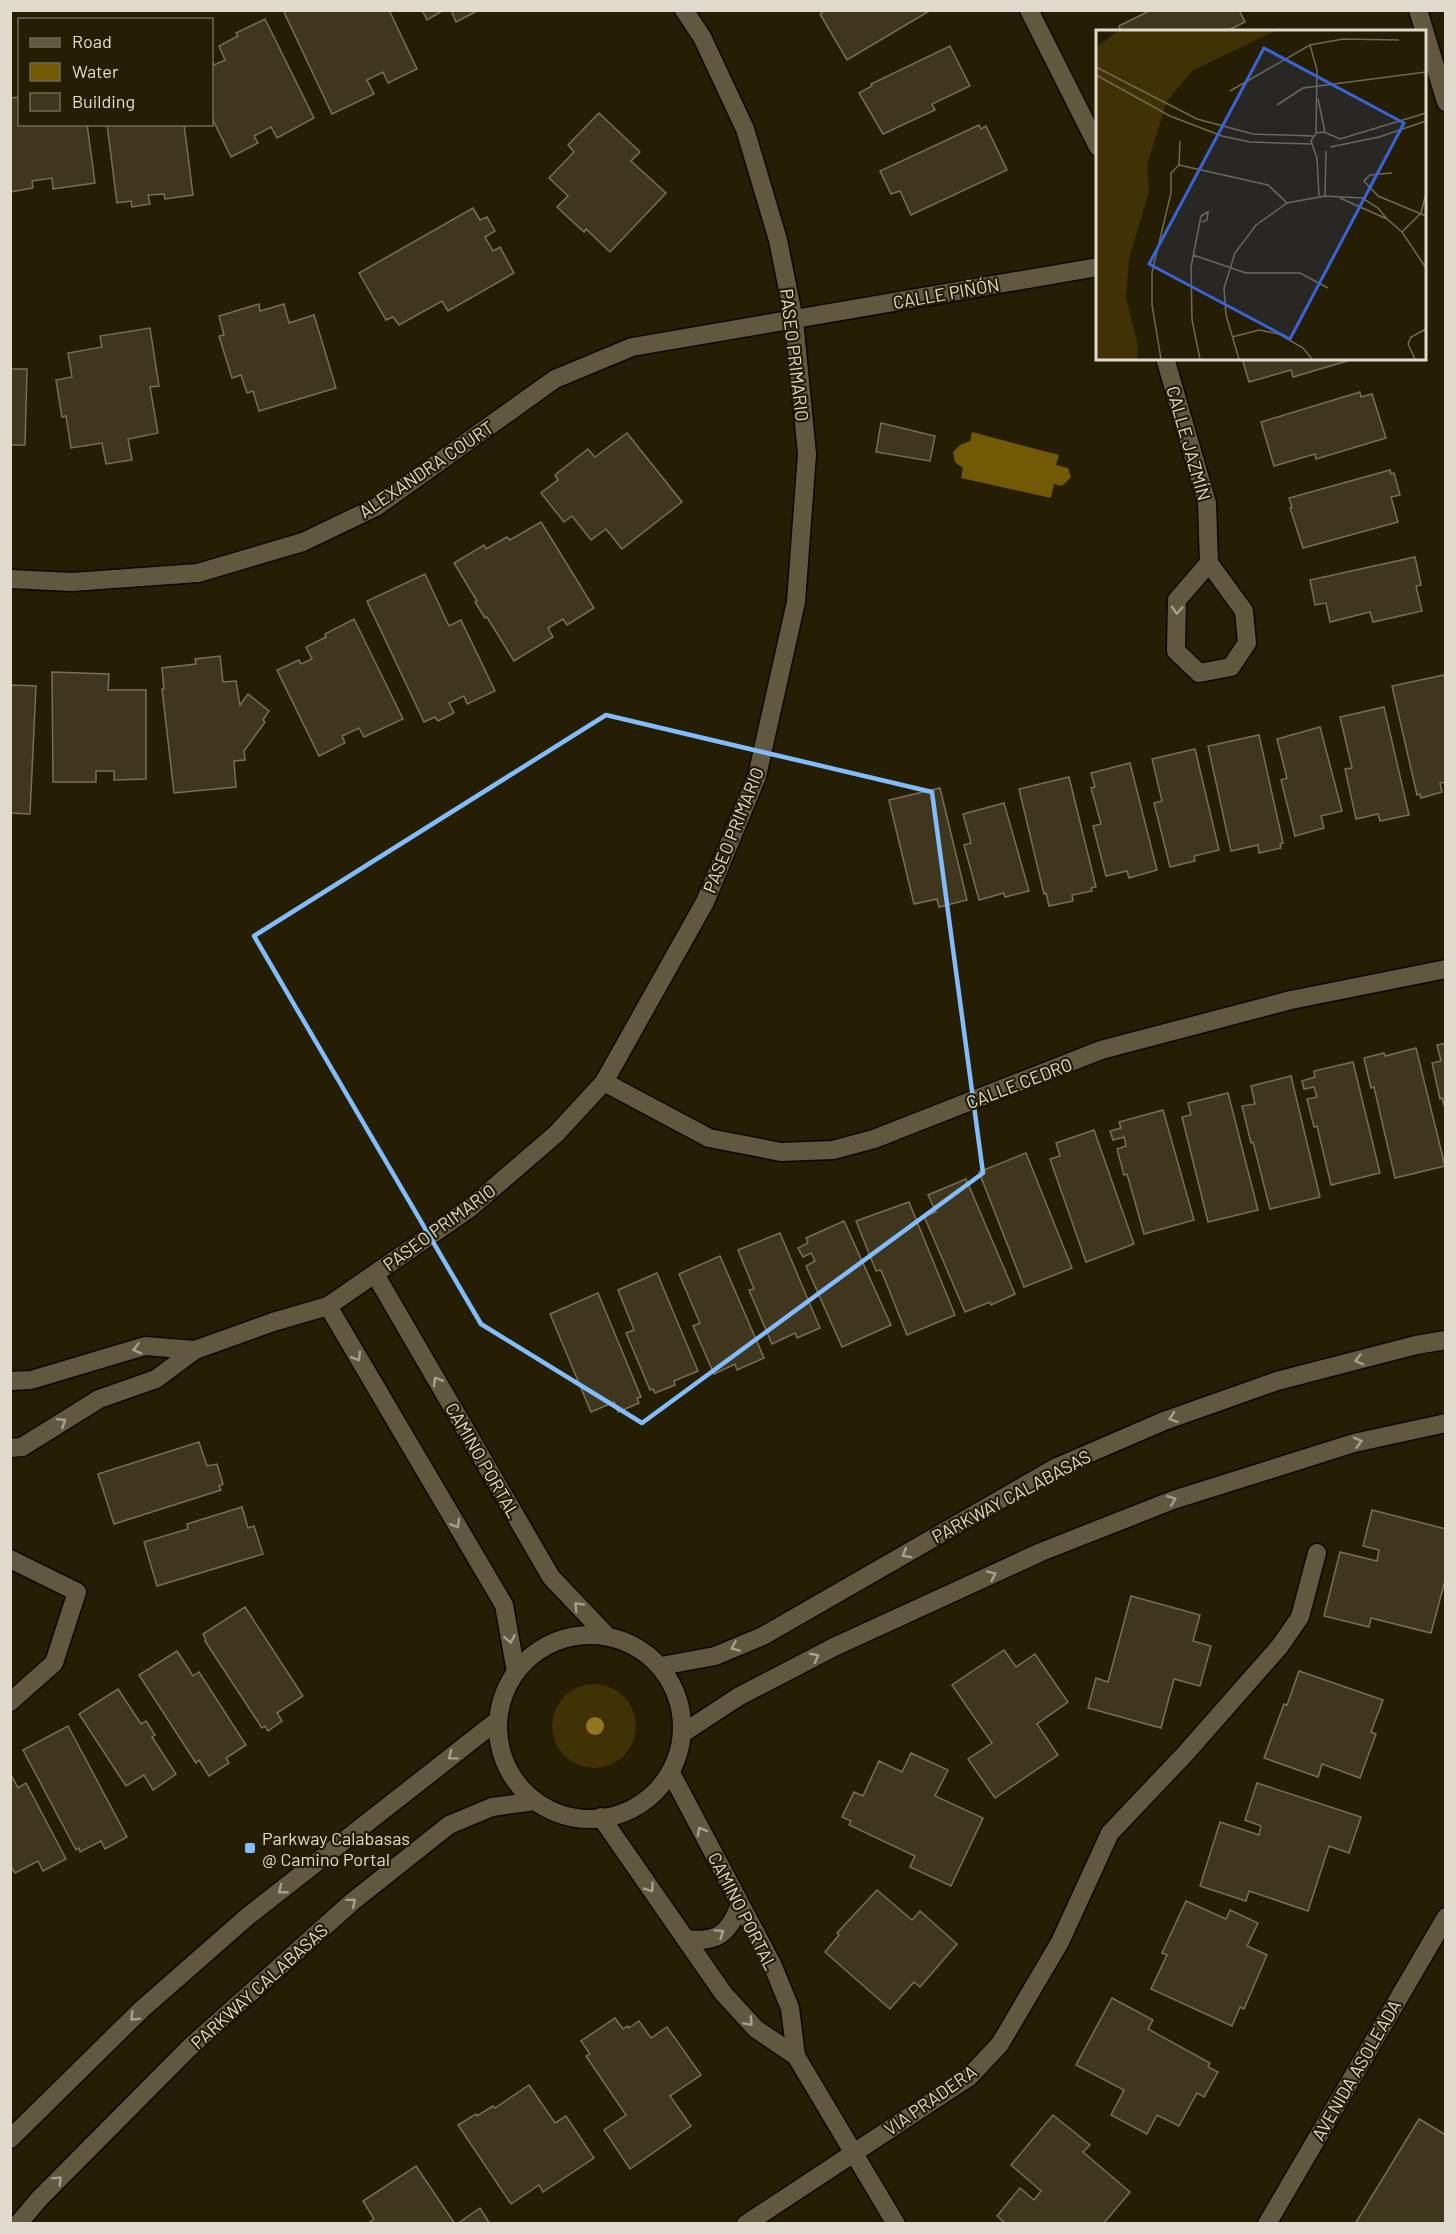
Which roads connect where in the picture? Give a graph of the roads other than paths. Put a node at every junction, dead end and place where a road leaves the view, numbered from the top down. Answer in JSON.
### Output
{"nodes":[{"id":1,"x":684,"y":10,"type":"edge"},
{"id":2,"x":1029,"y":10,"type":"edge"},
{"id":3,"x":1418,"y":10,"type":"edge"},
{"id":4,"x":1424,"y":30,"type":"edge"},
{"id":5,"x":1426,"y":36,"type":"edge"},
{"id":6,"x":1446,"y":102,"type":"edge"},
{"id":7,"x":1096,"y":143,"type":"edge"},
{"id":8,"x":1096,"y":267,"type":"edge"},
{"id":9,"x":794,"y":320,"type":"junction"},
{"id":10,"x":1166,"y":360,"type":"edge"},
{"id":11,"x":1209,"y":563,"type":"junction"},
{"id":12,"x":10,"y":579,"type":"edge"},
{"id":13,"x":1446,"y":969,"type":"edge"},
{"id":14,"x":604,"y":1082,"type":"junction"},
{"id":15,"x":375,"y":1274,"type":"junction"},
{"id":16,"x":328,"y":1306,"type":"junction"},
{"id":17,"x":1446,"y":1340,"type":"edge"},
{"id":18,"x":195,"y":1350,"type":"junction"},
{"id":19,"x":10,"y":1381,"type":"edge"},
{"id":20,"x":1446,"y":1423,"type":"edge"},
{"id":21,"x":10,"y":1448,"type":"edge"},
{"id":22,"x":1317,"y":1553,"type":"dead end"},
{"id":23,"x":10,"y":1559,"type":"edge"},
{"id":24,"x":606,"y":1635,"type":"junction"},
{"id":25,"x":661,"y":1666,"type":"junction"},
{"id":26,"x":516,"y":1672,"type":"junction"},
{"id":27,"x":10,"y":1702,"type":"edge"},
{"id":28,"x":498,"y":1720,"type":"junction"},
{"id":29,"x":682,"y":1733,"type":"junction"},
{"id":30,"x":671,"y":1773,"type":"junction"},
{"id":31,"x":535,"y":1801,"type":"junction"},
{"id":32,"x":601,"y":1817,"type":"junction"},
{"id":33,"x":740,"y":1904,"type":"junction"},
{"id":34,"x":1446,"y":1917,"type":"edge"},
{"id":35,"x":686,"y":1939,"type":"junction"},
{"id":36,"x":796,"y":2056,"type":"junction"},
{"id":37,"x":10,"y":2139,"type":"edge"},
{"id":38,"x":854,"y":2153,"type":"junction"},
{"id":39,"x":18,"y":2223,"type":"edge"},
{"id":40,"x":746,"y":2223,"type":"edge"},
{"id":41,"x":896,"y":2223,"type":"edge"},
{"id":42,"x":1267,"y":2223,"type":"edge"}],
"edges":[{"from":1,"to":9,"type":"street","name":"PASEO PRIMARIO"},
{"from":2,"to":7,"type":"street"},
{"from":3,"to":4,"type":"street"},
{"from":5,"to":6,"type":"street"},
{"from":8,"to":9,"type":"street","name":"CALLE PIÑÓN"},
{"from":9,"to":12,"type":"street","name":"ALEXANDRA COURT"},
{"from":9,"to":14,"type":"street","name":"PASEO PRIMARIO"},
{"from":10,"to":11,"type":"street","name":"CALLE JAZMÍN"},
{"from":11,"to":11,"type":"street","one_way":true},
{"from":13,"to":14,"type":"street","name":"CALLE CEDRO"},
{"from":14,"to":15,"type":"street","name":"PASEO PRIMARIO"},
{"from":15,"to":16,"type":"street","name":"PASEO PRIMARIO"},
{"from":24,"to":15,"type":"street","name":"CAMINO PORTAL","one_way":true},
{"from":16,"to":18,"type":"street","name":"PASEO PRIMARIO"},
{"from":16,"to":26,"type":"street","one_way":true},
{"from":17,"to":25,"type":"street","name":"PARKWAY CALABASAS","one_way":true},
{"from":18,"to":19,"type":"street","name":"PASEO PRIMARIO","one_way":true},
{"from":21,"to":18,"type":"street","name":"PASEO PRIMARIO","one_way":true},
{"from":29,"to":20,"type":"street","one_way":true},
{"from":22,"to":38,"type":"street","name":"VIA PRADERA"},
{"from":23,"to":27,"type":"street"},
{"from":24,"to":25,"type":"street"},
{"from":24,"to":26,"type":"street"},
{"from":25,"to":29,"type":"street"},
{"from":26,"to":28,"type":"street"},
{"from":28,"to":31,"type":"street"},
{"from":28,"to":37,"type":"street","one_way":true},
{"from":29,"to":30,"type":"street"},
{"from":30,"to":32,"type":"street"},
{"from":33,"to":30,"type":"street","name":"CAMINO PORTAL","one_way":true},
{"from":31,"to":32,"type":"street"},
{"from":39,"to":31,"type":"street","name":"PARKWAY CALABASAS","one_way":true},
{"from":32,"to":35,"type":"street","name":"CAMINO PORTAL","one_way":true},
{"from":35,"to":33,"type":"street","one_way":true},
{"from":33,"to":36,"type":"street","name":"CAMINO PORTAL"},
{"from":34,"to":42,"type":"street","name":"AVENIDA ASOLEADA"},
{"from":35,"to":36,"type":"street","name":"CAMINO PORTAL","one_way":true},
{"from":36,"to":38,"type":"street","name":"CAMINO PORTAL"},
{"from":38,"to":40,"type":"street","name":"VIA PRADERA"},
{"from":38,"to":41,"type":"street","name":"CAMINO PORTAL"}]}
